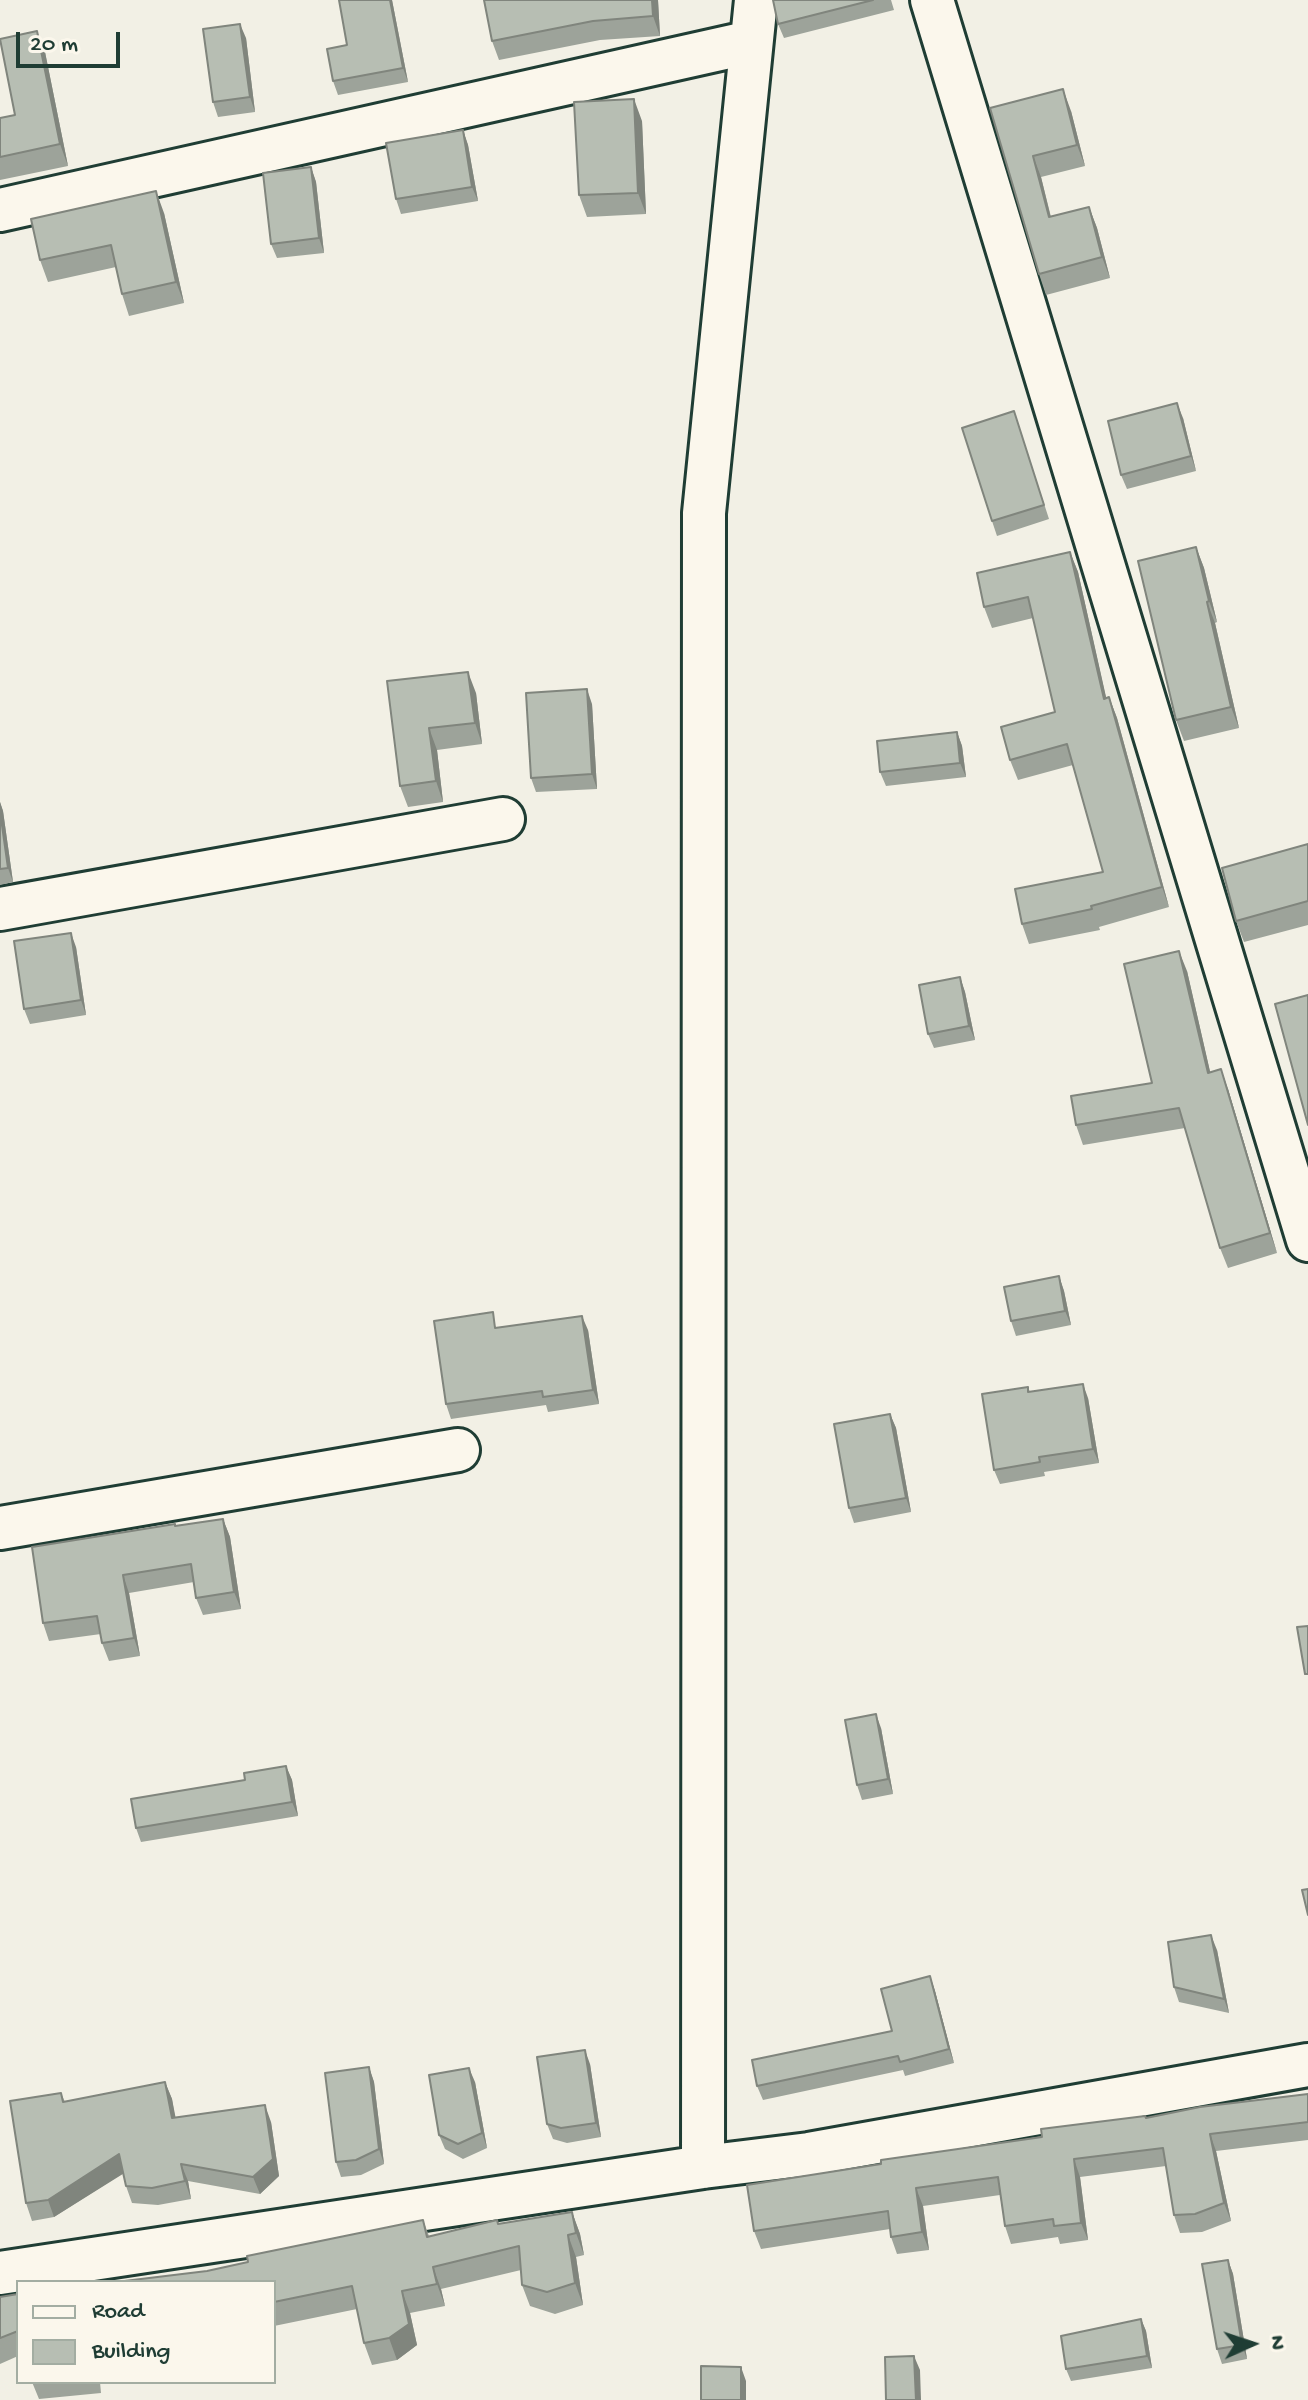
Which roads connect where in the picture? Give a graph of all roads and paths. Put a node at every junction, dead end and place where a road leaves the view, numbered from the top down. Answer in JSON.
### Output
{"nodes":[{"id":1,"x":756,"y":0,"type":"edge"},
{"id":2,"x":932,"y":0,"type":"edge"},
{"id":3,"x":751,"y":42,"type":"junction"},
{"id":4,"x":0,"y":210,"type":"edge"},
{"id":5,"x":503,"y":819,"type":"dead end"},
{"id":6,"x":0,"y":909,"type":"edge"},
{"id":7,"x":1308,"y":1240,"type":"edge"},
{"id":8,"x":458,"y":1450,"type":"dead end"},
{"id":9,"x":0,"y":1528,"type":"edge"},
{"id":10,"x":1308,"y":2065,"type":"edge"},
{"id":11,"x":703,"y":2167,"type":"junction"},
{"id":12,"x":0,"y":2273,"type":"edge"}],
"edges":[{"from":1,"to":3,"type":"street"},
{"from":2,"to":7,"type":"street"},
{"from":3,"to":4,"type":"street"},
{"from":3,"to":11,"type":"street"},
{"from":5,"to":6,"type":"street"},
{"from":8,"to":9,"type":"street"},
{"from":10,"to":11,"type":"street"},
{"from":11,"to":12,"type":"street"}]}
